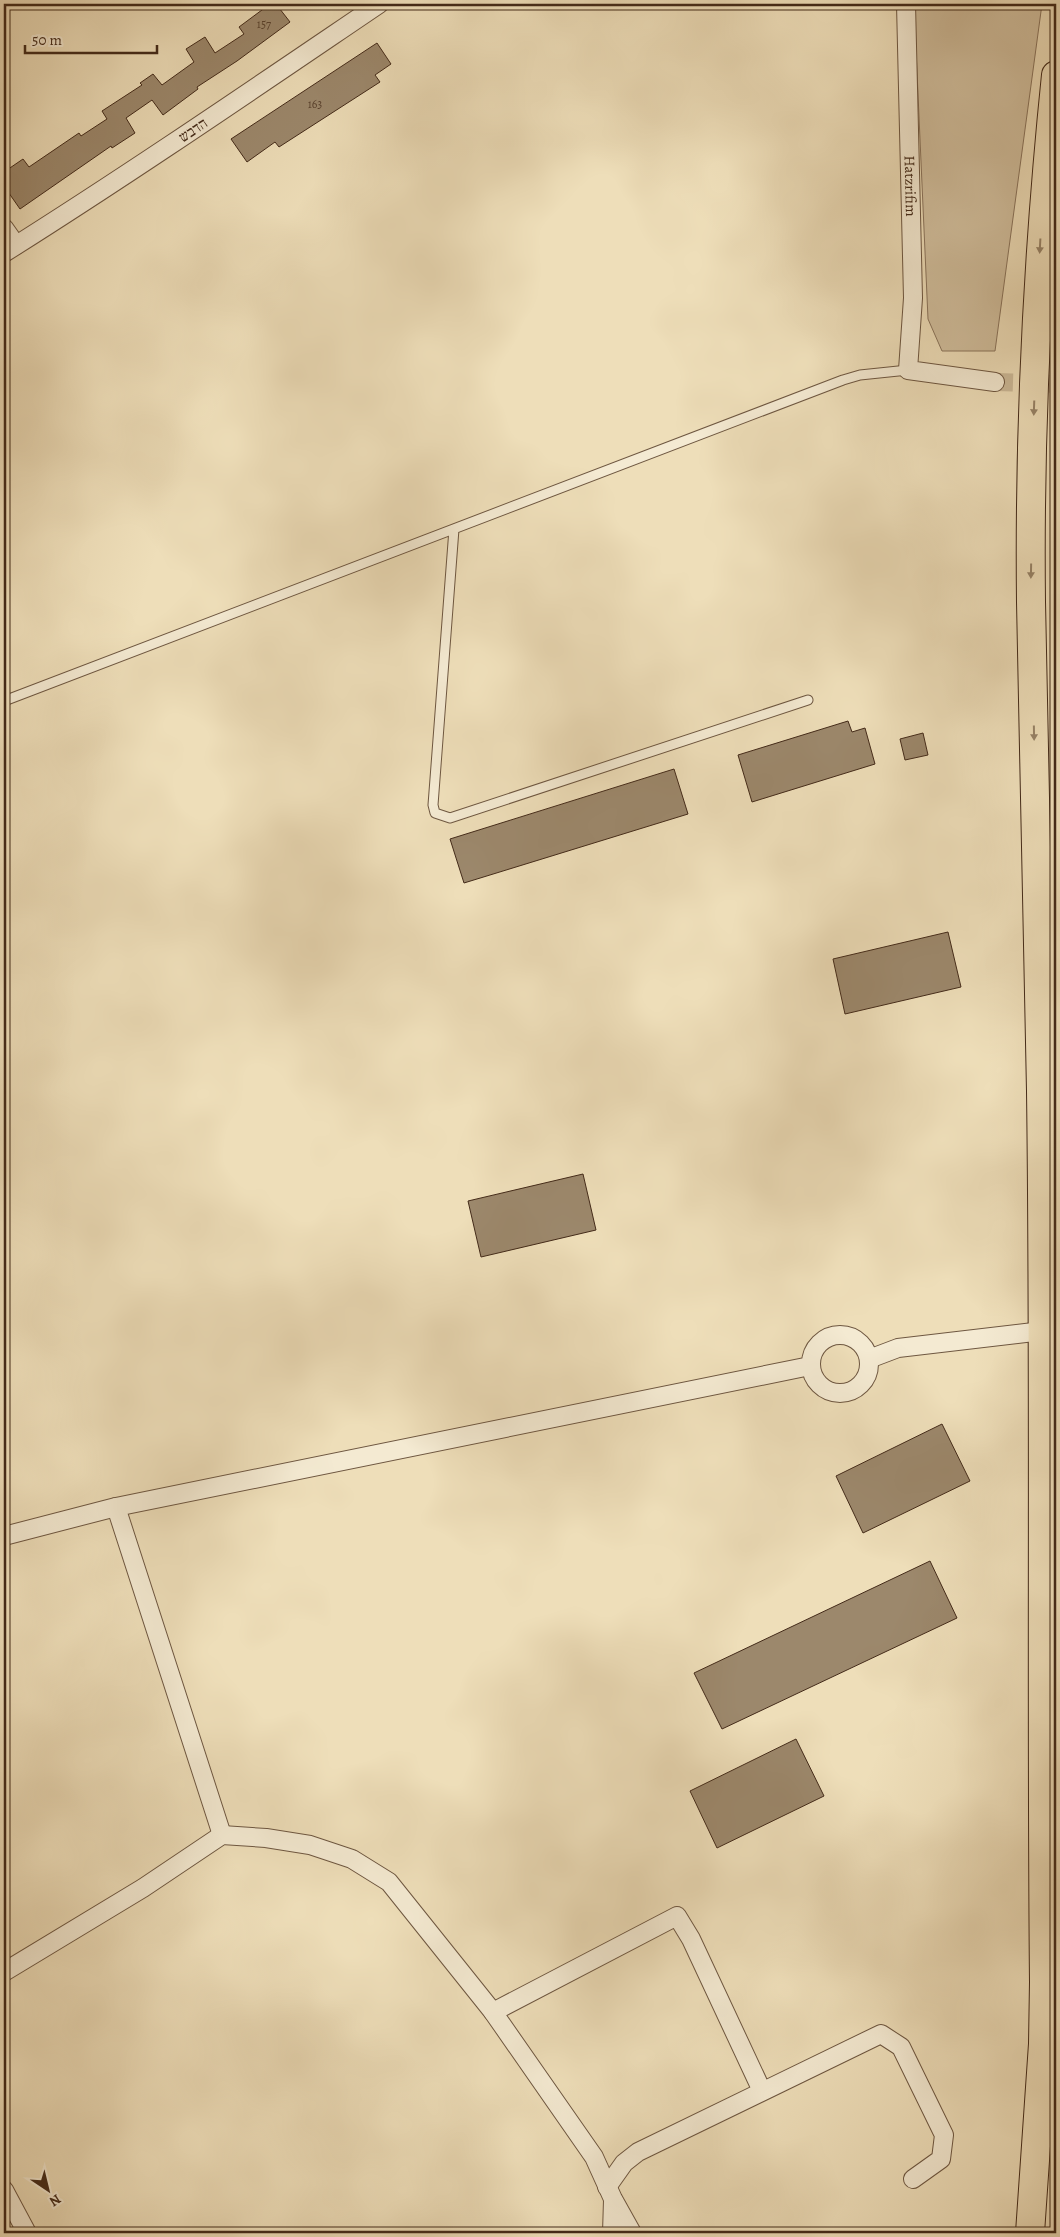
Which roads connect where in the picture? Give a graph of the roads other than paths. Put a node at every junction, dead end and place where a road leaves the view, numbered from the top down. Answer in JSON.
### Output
{"nodes":[{"id":1,"x":379,"y":4,"type":"edge"},
{"id":2,"x":906,"y":4,"type":"edge"},
{"id":3,"x":1056,"y":75,"type":"edge"},
{"id":4,"x":4,"y":228,"type":"edge"},
{"id":5,"x":10,"y":249,"type":"edge"},
{"id":6,"x":908,"y":370,"type":"junction"},
{"id":7,"x":995,"y":382,"type":"tunnel mouth"},
{"id":8,"x":454,"y":529,"type":"junction"},
{"id":9,"x":808,"y":700,"type":"dead end"},
{"id":10,"x":4,"y":702,"type":"edge"},
{"id":11,"x":1042,"y":1331,"type":"junction"},
{"id":12,"x":869,"y":1359,"type":"junction"},
{"id":13,"x":810,"y":1366,"type":"junction"},
{"id":14,"x":116,"y":1507,"type":"junction"},
{"id":15,"x":4,"y":1536,"type":"edge"},
{"id":16,"x":222,"y":1835,"type":"junction"},
{"id":17,"x":4,"y":1972,"type":"edge"},
{"id":18,"x":493,"y":2012,"type":"junction"},
{"id":19,"x":762,"y":2091,"type":"junction"},
{"id":20,"x":913,"y":2180,"type":"dead end"},
{"id":21,"x":4,"y":2190,"type":"edge"},
{"id":22,"x":610,"y":2193,"type":"junction"},
{"id":23,"x":27,"y":2233,"type":"edge"},
{"id":24,"x":612,"y":2233,"type":"edge"},
{"id":25,"x":632,"y":2233,"type":"edge"},
{"id":26,"x":1030,"y":2233,"type":"edge"}],
"edges":[{"from":1,"to":5,"type":"street","name":"הדבש"},
{"from":2,"to":6,"type":"street","name":"Hatzrifim"},
{"from":3,"to":11,"type":"highway","one_way":true},
{"from":4,"to":5,"type":"street"},
{"from":6,"to":7,"type":"street"},
{"from":6,"to":8,"type":"lane"},
{"from":8,"to":9,"type":"lane"},
{"from":8,"to":10,"type":"lane"},
{"from":11,"to":12,"type":"street"},
{"from":11,"to":26,"type":"highway"},
{"from":12,"to":13,"type":"street"},
{"from":12,"to":13,"type":"street"},
{"from":13,"to":14,"type":"street"},
{"from":14,"to":15,"type":"street"},
{"from":14,"to":16,"type":"street"},
{"from":16,"to":17,"type":"street"},
{"from":16,"to":18,"type":"street"},
{"from":18,"to":19,"type":"street"},
{"from":18,"to":22,"type":"street"},
{"from":19,"to":20,"type":"street"},
{"from":19,"to":22,"type":"street"},
{"from":21,"to":23,"type":"street"},
{"from":22,"to":24,"type":"street"},
{"from":22,"to":25,"type":"street"}]}
